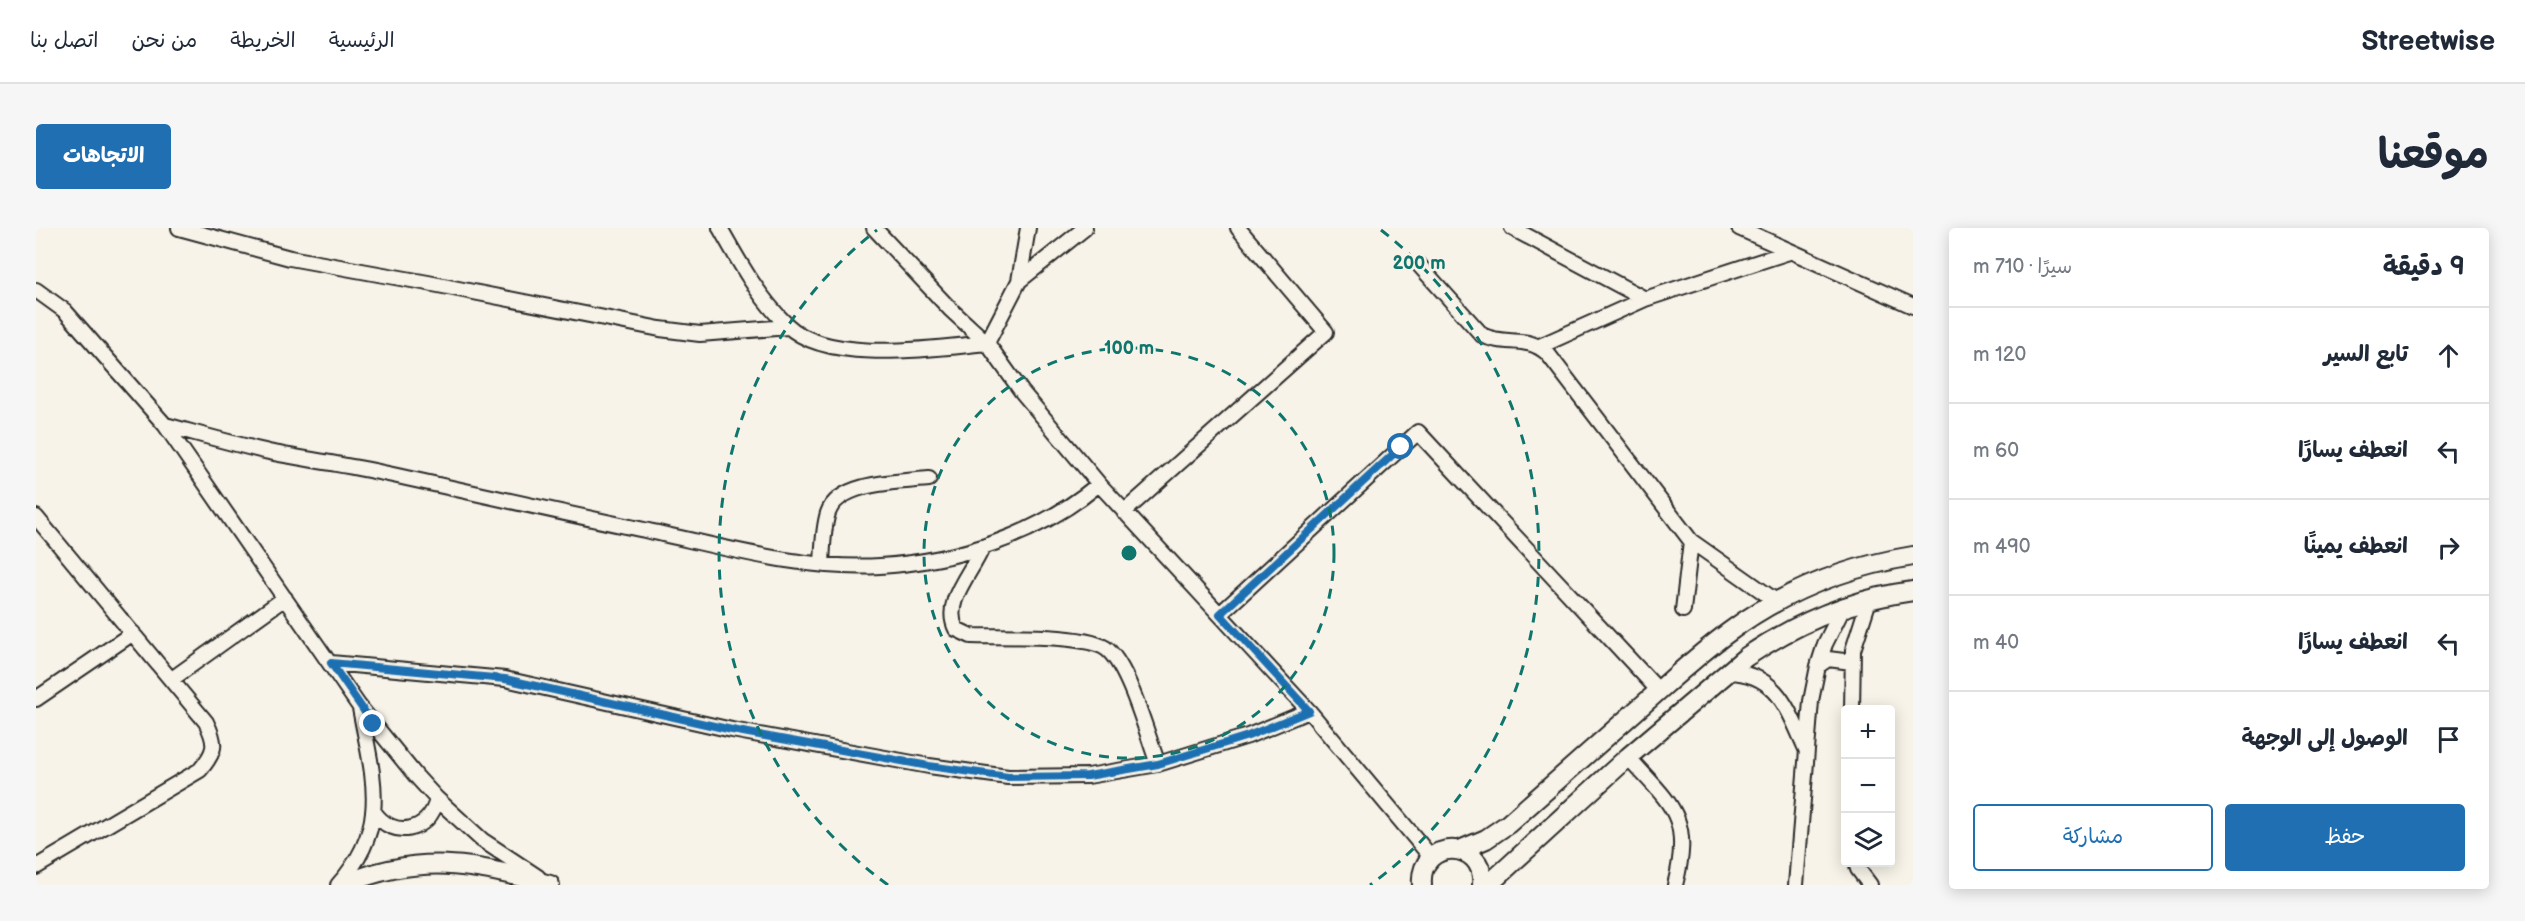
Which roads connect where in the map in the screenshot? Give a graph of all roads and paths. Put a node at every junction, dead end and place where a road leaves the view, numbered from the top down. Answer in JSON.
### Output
{"nodes":[{"id":1,"x":179,"y":228,"type":"edge"},
{"id":2,"x":720,"y":228,"type":"edge"},
{"id":3,"x":874,"y":228,"type":"edge"},
{"id":4,"x":1028,"y":228,"type":"edge"},
{"id":5,"x":1085,"y":228,"type":"edge"},
{"id":6,"x":1238,"y":228,"type":"edge"},
{"id":7,"x":1512,"y":228,"type":"edge"},
{"id":8,"x":1739,"y":228,"type":"edge"},
{"id":9,"x":1789,"y":252,"type":"junction"},
{"id":10,"x":1420,"y":266,"type":"dead end"},
{"id":11,"x":1019,"y":281,"type":"junction"},
{"id":12,"x":36,"y":290,"type":"edge"},
{"id":13,"x":1645,"y":299,"type":"junction"},
{"id":14,"x":1913,"y":306,"type":"edge"},
{"id":15,"x":788,"y":327,"type":"junction"},
{"id":16,"x":987,"y":343,"type":"junction"},
{"id":17,"x":1540,"y":346,"type":"junction"},
{"id":18,"x":165,"y":425,"type":"junction"},
{"id":19,"x":929,"y":478,"type":"dead end"},
{"id":20,"x":1099,"y":484,"type":"junction"},
{"id":21,"x":1124,"y":512,"type":"junction"},
{"id":22,"x":36,"y":517,"type":"edge"},
{"id":23,"x":1691,"y":541,"type":"junction"},
{"id":24,"x":982,"y":548,"type":"junction"},
{"id":25,"x":1913,"y":556,"type":"edge"},
{"id":26,"x":822,"y":564,"type":"junction"},
{"id":27,"x":1913,"y":591,"type":"edge"},
{"id":28,"x":285,"y":598,"type":"junction"},
{"id":29,"x":1869,"y":600,"type":"junction"},
{"id":30,"x":1776,"y":601,"type":"junction"},
{"id":31,"x":1843,"y":608,"type":"junction"},
{"id":32,"x":1683,"y":610,"type":"dead end"},
{"id":33,"x":1220,"y":614,"type":"junction"},
{"id":34,"x":133,"y":633,"type":"junction"},
{"id":35,"x":1852,"y":662,"type":"junction"},
{"id":36,"x":331,"y":663,"type":"junction"},
{"id":37,"x":1818,"y":666,"type":"junction"},
{"id":38,"x":1728,"y":672,"type":"junction"},
{"id":39,"x":172,"y":679,"type":"junction"},
{"id":40,"x":1659,"y":691,"type":"junction"},
{"id":41,"x":36,"y":699,"type":"edge"},
{"id":42,"x":1852,"y":705,"type":"edge"},
{"id":43,"x":359,"y":706,"type":"junction"},
{"id":44,"x":1309,"y":711,"type":"junction"},
{"id":45,"x":1807,"y":751,"type":"junction"},
{"id":46,"x":1628,"y":757,"type":"junction"},
{"id":47,"x":1158,"y":764,"type":"junction"},
{"id":48,"x":437,"y":799,"type":"junction"},
{"id":49,"x":375,"y":812,"type":"junction"},
{"id":50,"x":1460,"y":850,"type":"junction"},
{"id":51,"x":36,"y":867,"type":"edge"},
{"id":52,"x":1857,"y":867,"type":"edge"},
{"id":53,"x":1422,"y":874,"type":"edge"},
{"id":54,"x":338,"y":885,"type":"edge"},
{"id":55,"x":343,"y":885,"type":"edge"},
{"id":56,"x":551,"y":885,"type":"edge"},
{"id":57,"x":1482,"y":885,"type":"edge"},
{"id":58,"x":1488,"y":885,"type":"edge"},
{"id":59,"x":1675,"y":885,"type":"edge"},
{"id":60,"x":1796,"y":885,"type":"edge"},
{"id":61,"x":1870,"y":885,"type":"edge"}],
"edges":[{"from":1,"to":15,"type":"street"},
{"from":2,"to":15,"type":"street"},
{"from":3,"to":16,"type":"street"},
{"from":4,"to":11,"type":"street"},
{"from":5,"to":11,"type":"street"},
{"from":6,"to":21,"type":"street"},
{"from":7,"to":13,"type":"street"},
{"from":8,"to":9,"type":"street"},
{"from":9,"to":13,"type":"street"},
{"from":9,"to":14,"type":"street"},
{"from":10,"to":17,"type":"street"},
{"from":11,"to":16,"type":"street"},
{"from":12,"to":18,"type":"street"},
{"from":13,"to":17,"type":"street"},
{"from":15,"to":16,"type":"street"},
{"from":16,"to":20,"type":"street"},
{"from":17,"to":23,"type":"street"},
{"from":18,"to":26,"type":"street"},
{"from":18,"to":28,"type":"street"},
{"from":19,"to":26,"type":"street"},
{"from":20,"to":21,"type":"street"},
{"from":20,"to":24,"type":"street"},
{"from":21,"to":33,"type":"street"},
{"from":22,"to":34,"type":"street"},
{"from":23,"to":30,"type":"street"},
{"from":23,"to":32,"type":"street"},
{"from":24,"to":26,"type":"street"},
{"from":24,"to":47,"type":"street"},
{"from":25,"to":30,"type":"street"},
{"from":27,"to":29,"type":"street"},
{"from":28,"to":36,"type":"street"},
{"from":28,"to":39,"type":"street"},
{"from":29,"to":31,"type":"street"},
{"from":29,"to":35,"type":"street"},
{"from":30,"to":40,"type":"street"},
{"from":31,"to":37,"type":"street"},
{"from":31,"to":38,"type":"street"},
{"from":33,"to":40,"type":"street"},
{"from":33,"to":44,"type":"street"},
{"from":34,"to":39,"type":"street"},
{"from":34,"to":41,"type":"street"},
{"from":35,"to":37,"type":"street"},
{"from":35,"to":42,"type":"street"},
{"from":36,"to":43,"type":"street"},
{"from":36,"to":47,"type":"street"},
{"from":37,"to":45,"type":"street"},
{"from":38,"to":45,"type":"street"},
{"from":38,"to":46,"type":"street"},
{"from":39,"to":51,"type":"street"},
{"from":40,"to":50,"type":"street"},
{"from":43,"to":48,"type":"street"},
{"from":43,"to":49,"type":"street"},
{"from":44,"to":47,"type":"street"},
{"from":44,"to":53,"type":"street"},
{"from":45,"to":60,"type":"street"},
{"from":46,"to":58,"type":"street"},
{"from":46,"to":59,"type":"street"},
{"from":48,"to":49,"type":"street"},
{"from":48,"to":56,"type":"street"},
{"from":49,"to":54,"type":"street"},
{"from":50,"to":53,"type":"street"},
{"from":50,"to":57,"type":"street"},
{"from":52,"to":61,"type":"street"},
{"from":55,"to":56,"type":"street"}]}
